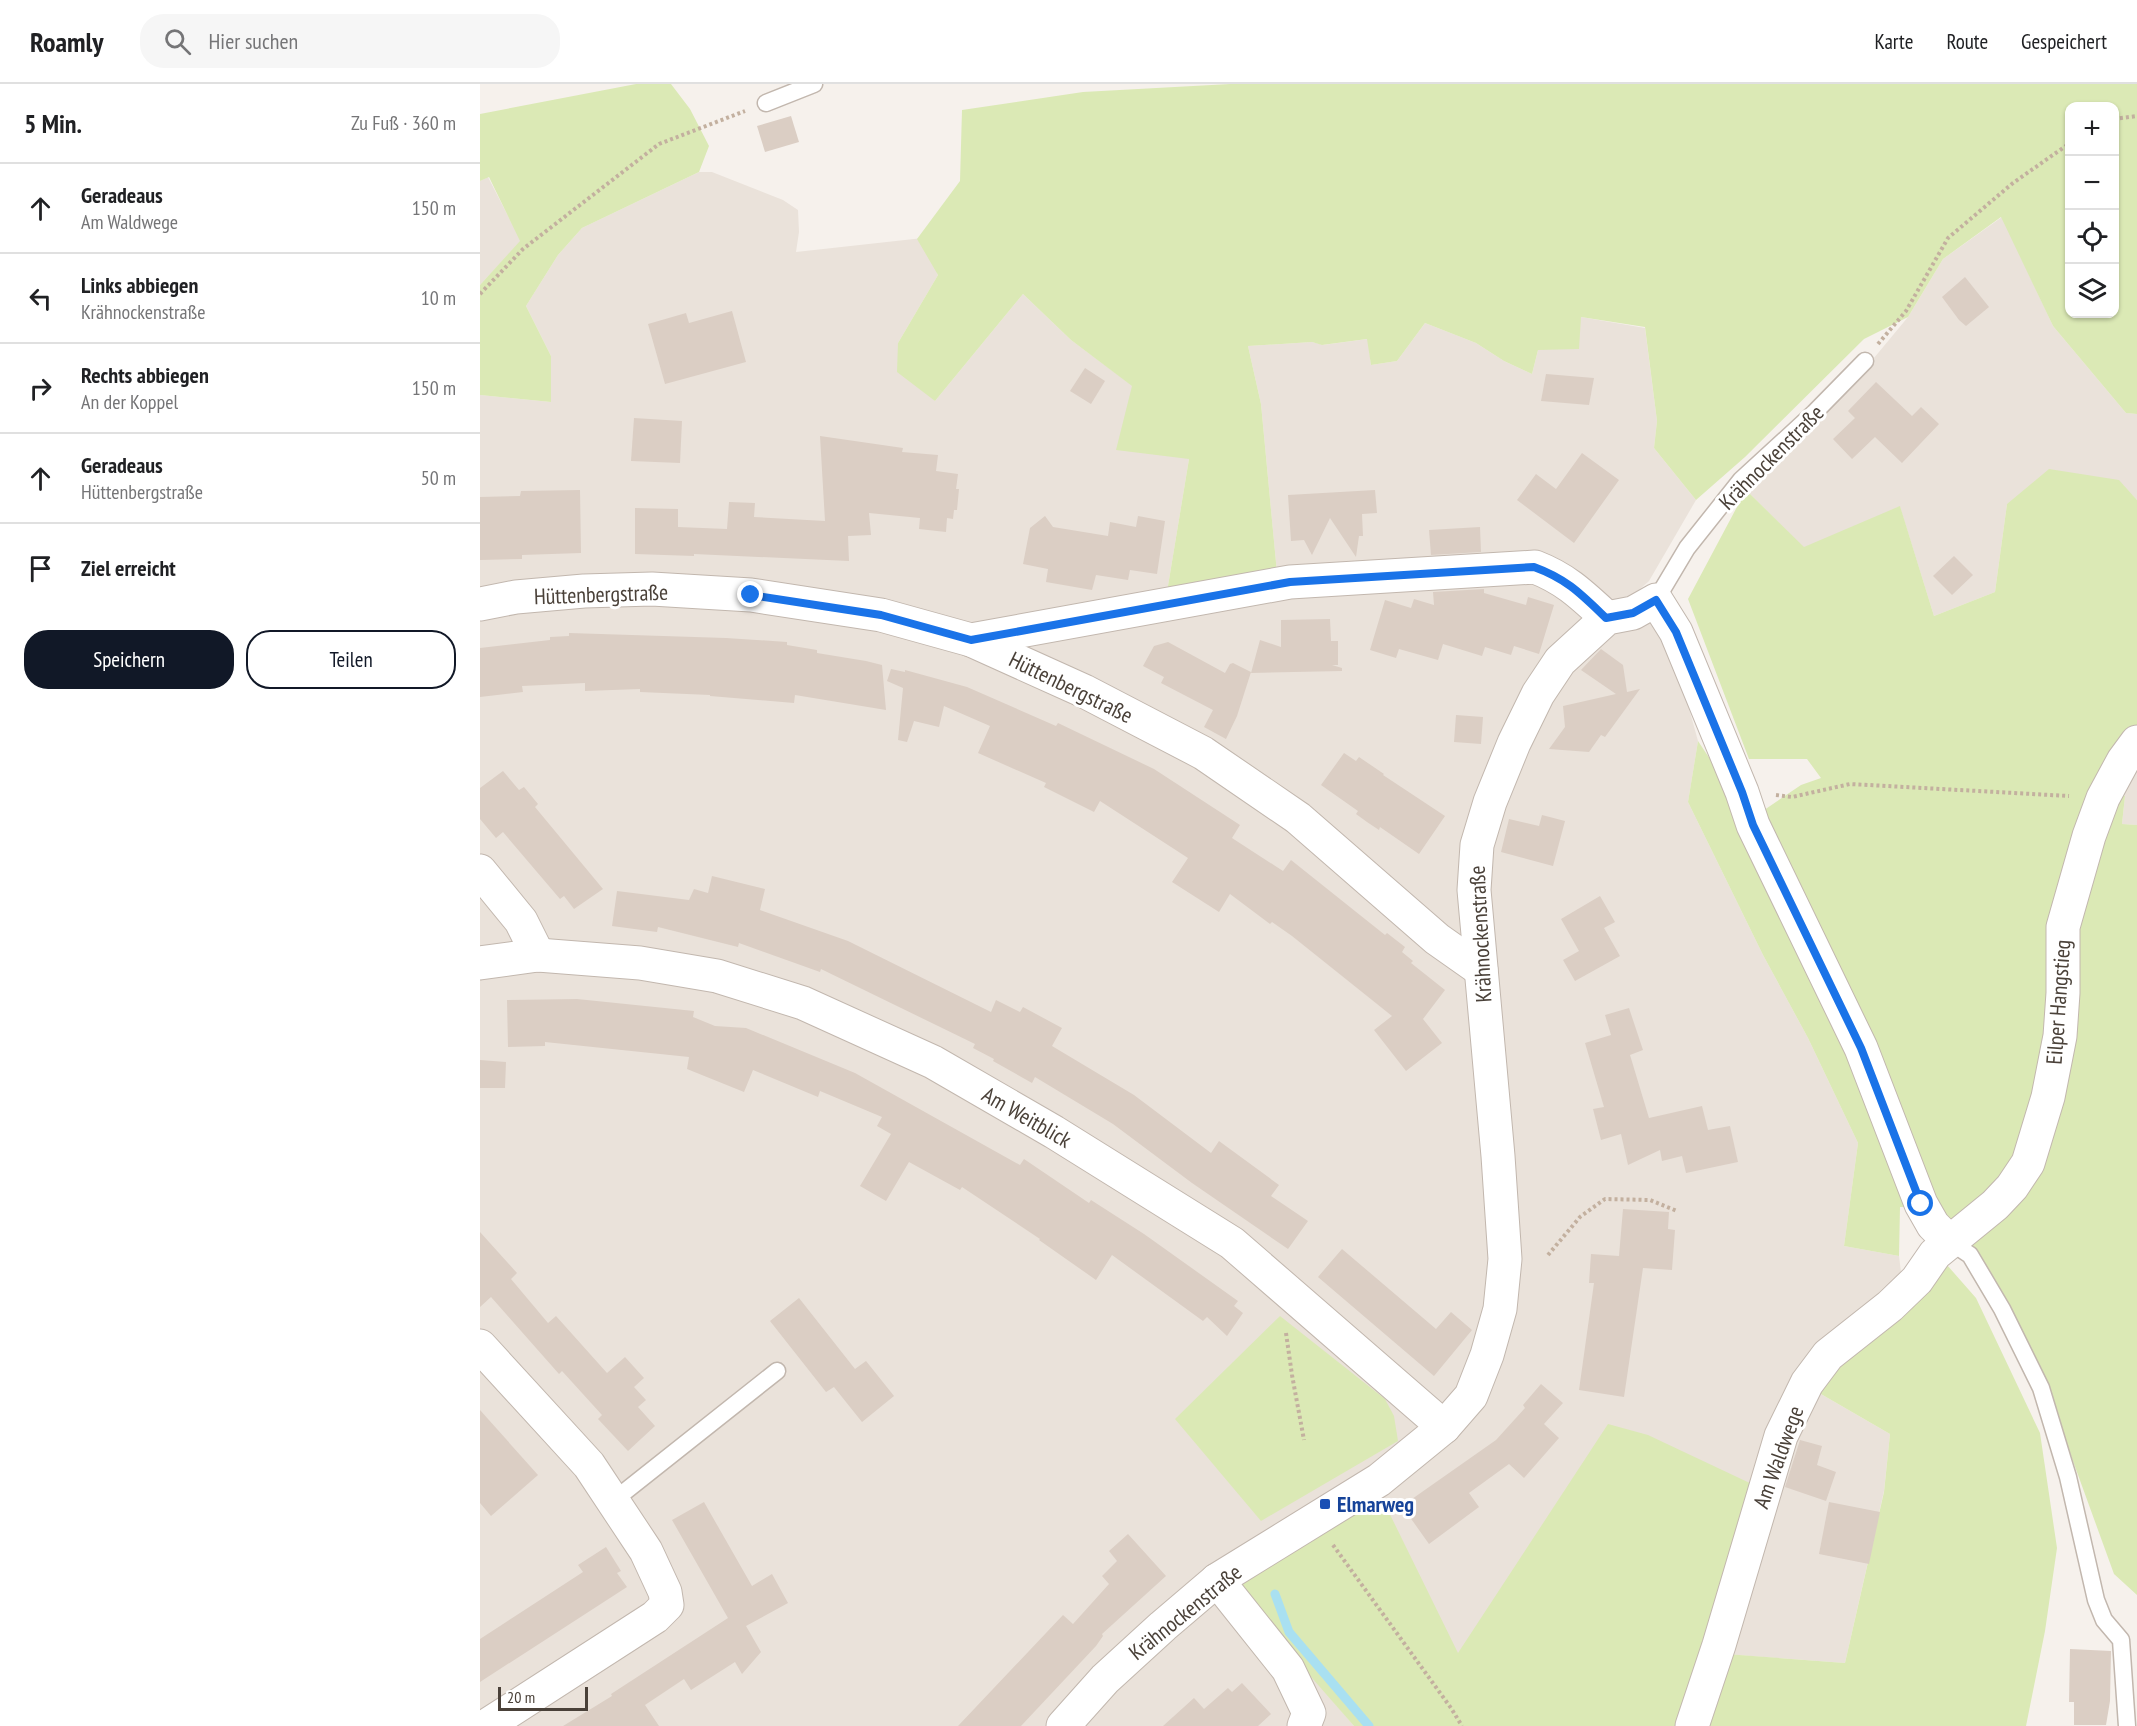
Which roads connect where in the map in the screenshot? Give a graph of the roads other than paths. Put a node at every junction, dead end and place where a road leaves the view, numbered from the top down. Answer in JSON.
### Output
{"nodes":[{"id":1,"x":814,"y":84,"type":"edge"},
{"id":2,"x":766,"y":103,"type":"road end"},
{"id":3,"x":1864,"y":361,"type":"road end"},
{"id":4,"x":1656,"y":600,"type":"junction"},
{"id":5,"x":480,"y":604,"type":"edge"},
{"id":6,"x":1606,"y":618,"type":"junction"},
{"id":7,"x":971,"y":640,"type":"junction"},
{"id":8,"x":2137,"y":742,"type":"edge"},
{"id":9,"x":480,"y":871,"type":"edge"},
{"id":10,"x":538,"y":955,"type":"junction"},
{"id":11,"x":480,"y":963,"type":"edge"},
{"id":12,"x":1481,"y":970,"type":"junction"},
{"id":13,"x":1949,"y":1241,"type":"junction"},
{"id":14,"x":480,"y":1346,"type":"edge"},
{"id":15,"x":777,"y":1371,"type":"dead end"},
{"id":16,"x":1444,"y":1427,"type":"junction"},
{"id":17,"x":613,"y":1501,"type":"junction"},
{"id":18,"x":1216,"y":1580,"type":"junction"},
{"id":19,"x":486,"y":1726,"type":"edge"},
{"id":20,"x":1063,"y":1726,"type":"edge"},
{"id":21,"x":1304,"y":1726,"type":"edge"},
{"id":22,"x":1692,"y":1726,"type":"edge"},
{"id":23,"x":2127,"y":1726,"type":"edge"}],
"edges":[{"from":1,"to":2,"type":"lane"},
{"from":3,"to":4,"type":"lane","name":"Krähnockenstraße"},
{"from":4,"to":6,"type":"street"},
{"from":4,"to":13,"type":"street"},
{"from":5,"to":7,"type":"street","name":"Hüttenbergstraße"},
{"from":6,"to":7,"type":"street"},
{"from":6,"to":12,"type":"street","name":"Krähnockenstraße"},
{"from":7,"to":12,"type":"street","name":"Hüttenbergstraße"},
{"from":8,"to":13,"type":"street","name":"Eilper Hangstieg"},
{"from":9,"to":10,"type":"street"},
{"from":10,"to":11,"type":"street","name":"Am Weitblick"},
{"from":10,"to":16,"type":"street","name":"Am Weitblick"},
{"from":12,"to":16,"type":"street","name":"Krähnockenstraße"},
{"from":13,"to":22,"type":"street","name":"Am Waldwege"},
{"from":13,"to":23,"type":"lane"},
{"from":14,"to":17,"type":"street"},
{"from":15,"to":17,"type":"lane"},
{"from":16,"to":18,"type":"street","name":"Krähnockenstraße"},
{"from":17,"to":19,"type":"street"},
{"from":18,"to":20,"type":"street","name":"Krähnockenstraße"},
{"from":18,"to":21,"type":"street"}]}
